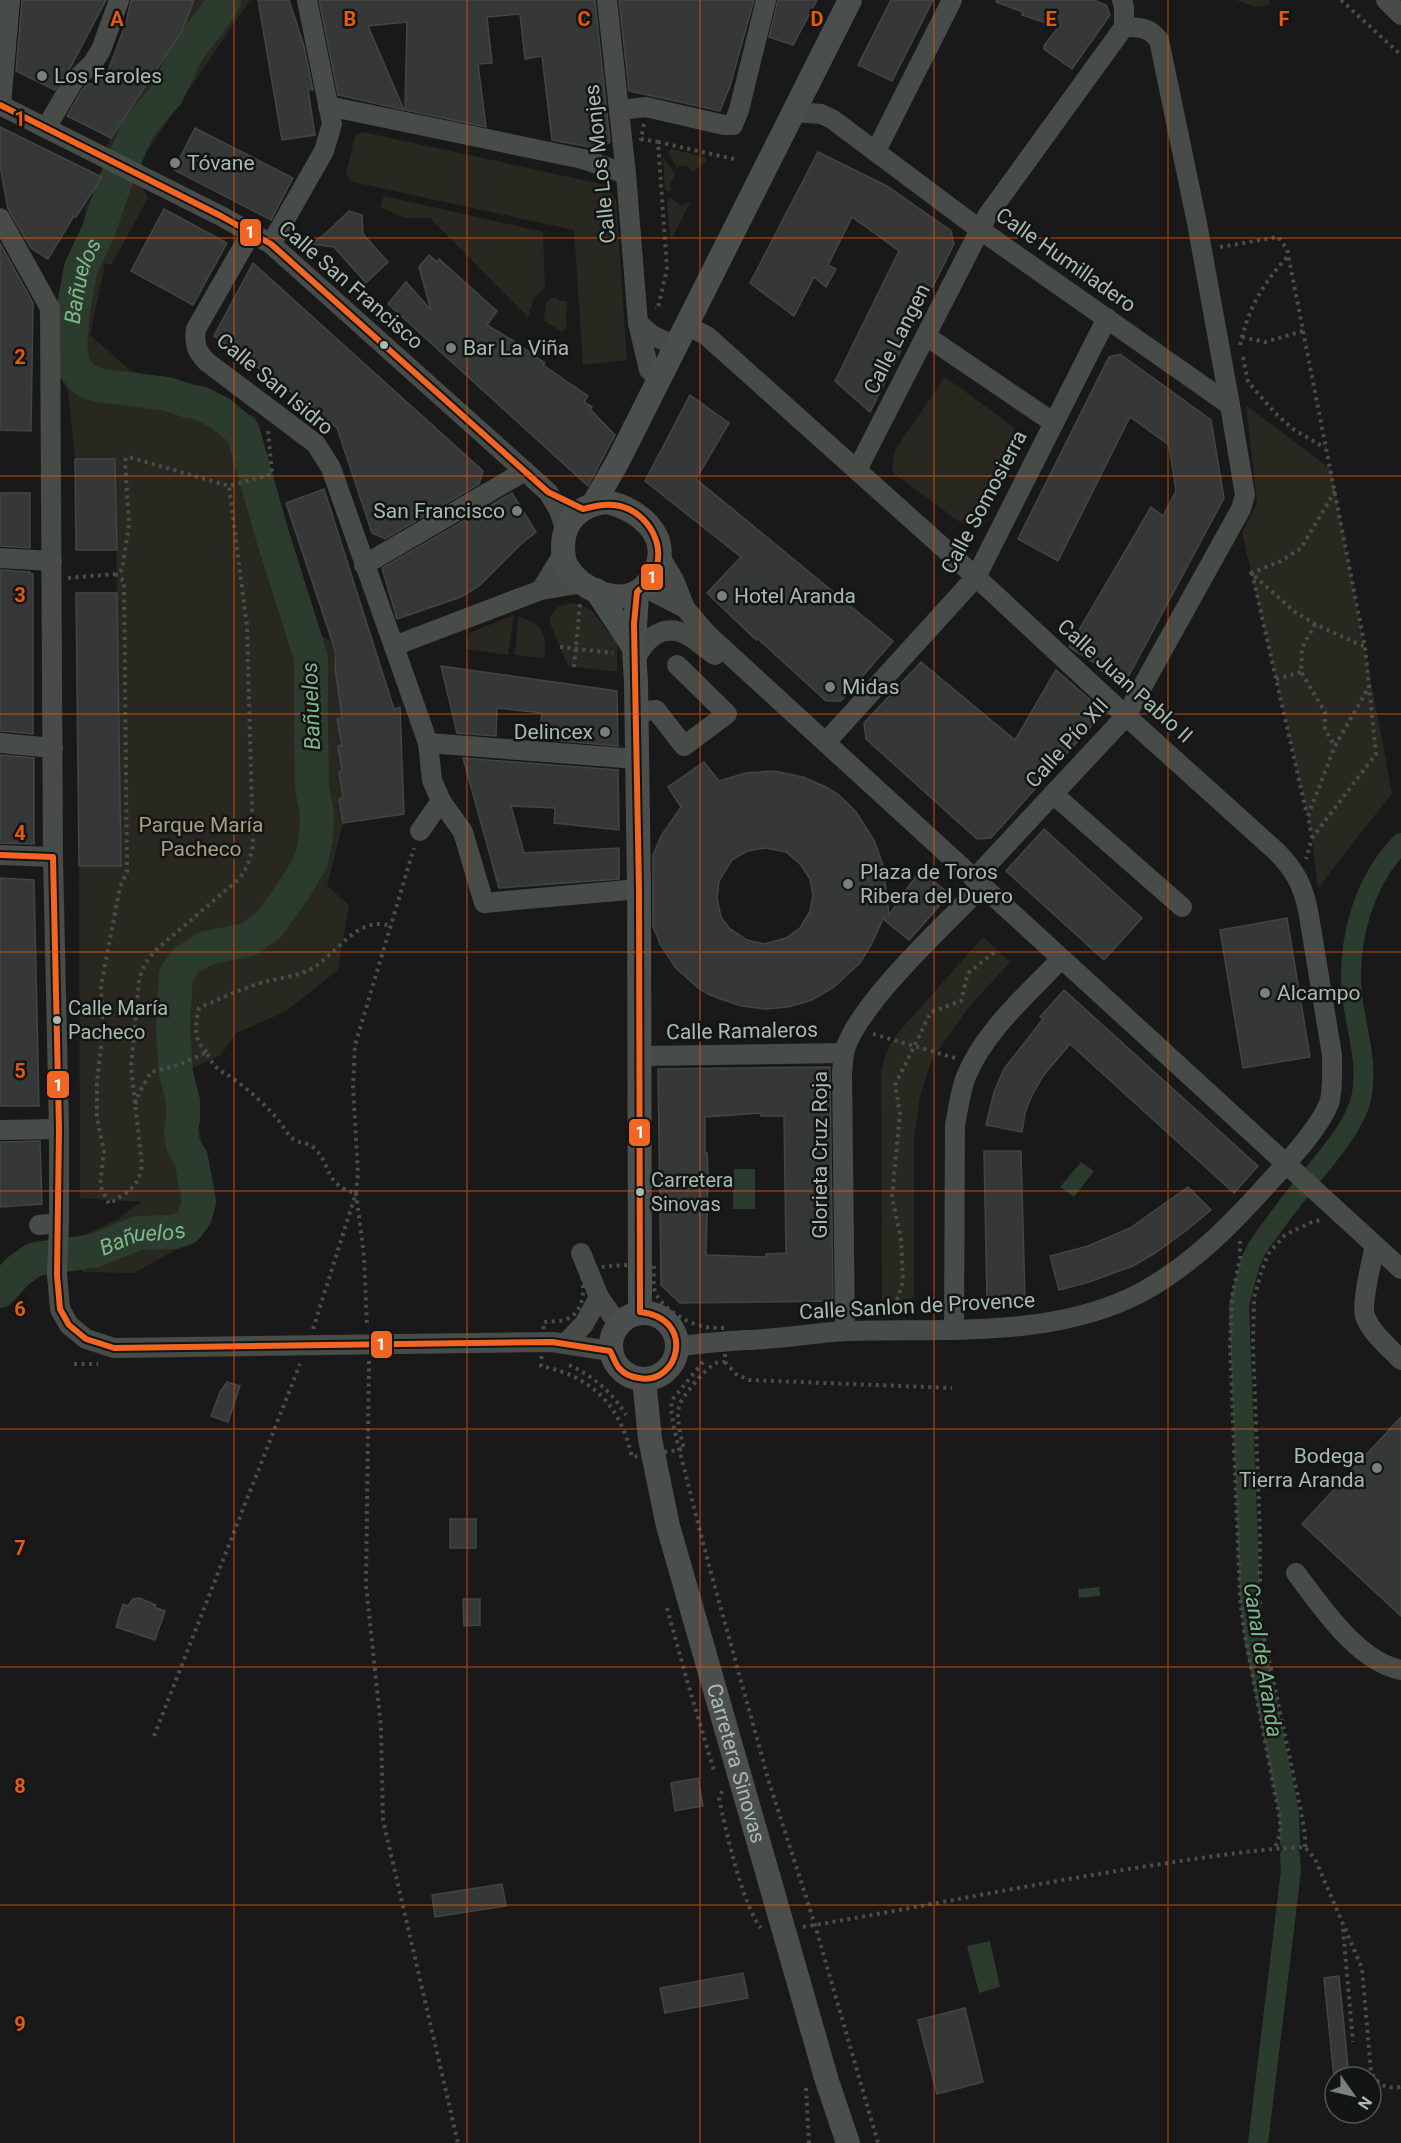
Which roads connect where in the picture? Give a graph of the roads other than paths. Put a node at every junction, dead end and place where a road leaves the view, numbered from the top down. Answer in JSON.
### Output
{"nodes":[{"id":1,"x":10,"y":0,"type":"edge"},
{"id":2,"x":119,"y":0,"type":"edge"},
{"id":3,"x":307,"y":0,"type":"edge"},
{"id":4,"x":607,"y":0,"type":"edge"},
{"id":5,"x":766,"y":0,"type":"edge"},
{"id":6,"x":850,"y":0,"type":"edge"},
{"id":7,"x":952,"y":0,"type":"edge"},
{"id":8,"x":1122,"y":0,"type":"edge"},
{"id":9,"x":1386,"y":0,"type":"edge"},
{"id":10,"x":1401,"y":15,"type":"edge"},
{"id":11,"x":1124,"y":27,"type":"junction"},
{"id":12,"x":1,"y":105,"type":"edge"},
{"id":13,"x":328,"y":106,"type":"junction"},
{"id":14,"x":620,"y":110,"type":"junction"},
{"id":15,"x":793,"y":112,"type":"junction"},
{"id":16,"x":46,"y":128,"type":"junction"},
{"id":17,"x":876,"y":151,"type":"junction"},
{"id":18,"x":626,"y":174,"type":"junction"},
{"id":19,"x":0,"y":218,"type":"edge"},
{"id":20,"x":979,"y":229,"type":"junction"},
{"id":21,"x":251,"y":232,"type":"junction"},
{"id":22,"x":271,"y":244,"type":"junction"},
{"id":23,"x":644,"y":315,"type":"junction"},
{"id":24,"x":1107,"y":318,"type":"junction"},
{"id":25,"x":680,"y":335,"type":"junction"},
{"id":26,"x":926,"y":336,"type":"junction"},
{"id":27,"x":659,"y":377,"type":"junction"},
{"id":28,"x":1230,"y":405,"type":"junction"},
{"id":29,"x":1054,"y":423,"type":"junction"},
{"id":30,"x":618,"y":461,"type":"junction"},
{"id":31,"x":857,"y":470,"type":"junction"},
{"id":32,"x":525,"y":471,"type":"junction"},
{"id":33,"x":548,"y":492,"type":"junction"},
{"id":34,"x":589,"y":506,"type":"junction"},
{"id":35,"x":627,"y":508,"type":"junction"},
{"id":36,"x":565,"y":529,"type":"junction"},
{"id":37,"x":563,"y":554,"type":"junction"},
{"id":38,"x":0,"y":558,"type":"edge"},
{"id":39,"x":661,"y":558,"type":"junction"},
{"id":40,"x":363,"y":565,"type":"junction"},
{"id":41,"x":51,"y":570,"type":"junction"},
{"id":42,"x":976,"y":577,"type":"junction"},
{"id":43,"x":589,"y":587,"type":"junction"},
{"id":44,"x":541,"y":590,"type":"junction"},
{"id":45,"x":641,"y":590,"type":"junction"},
{"id":46,"x":685,"y":608,"type":"junction"},
{"id":47,"x":394,"y":646,"type":"junction"},
{"id":48,"x":634,"y":655,"type":"junction"},
{"id":49,"x":677,"y":665,"type":"dead end"},
{"id":50,"x":743,"y":668,"type":"junction"},
{"id":51,"x":636,"y":712,"type":"junction"},
{"id":52,"x":1126,"y":716,"type":"junction"},
{"id":53,"x":826,"y":741,"type":"junction"},
{"id":54,"x":0,"y":743,"type":"edge"},
{"id":55,"x":428,"y":743,"type":"junction"},
{"id":56,"x":53,"y":748,"type":"junction"},
{"id":57,"x":637,"y":759,"type":"junction"},
{"id":58,"x":1053,"y":794,"type":"junction"},
{"id":59,"x":441,"y":801,"type":"junction"},
{"id":60,"x":419,"y":835,"type":"road end"},
{"id":61,"x":0,"y":855,"type":"edge"},
{"id":62,"x":53,"y":857,"type":"junction"},
{"id":63,"x":978,"y":882,"type":"junction"},
{"id":64,"x":639,"y":889,"type":"junction"},
{"id":65,"x":1182,"y":907,"type":"dead end"},
{"id":66,"x":1061,"y":959,"type":"junction"},
{"id":67,"x":844,"y":1053,"type":"junction"},
{"id":68,"x":640,"y":1056,"type":"junction"},
{"id":69,"x":58,"y":1129,"type":"junction"},
{"id":70,"x":0,"y":1130,"type":"edge"},
{"id":71,"x":1292,"y":1171,"type":"junction"},
{"id":72,"x":39,"y":1225,"type":"dead end"},
{"id":73,"x":59,"y":1228,"type":"junction"},
{"id":74,"x":1374,"y":1245,"type":"junction"},
{"id":75,"x":585,"y":1262,"type":"road end"},
{"id":76,"x":1401,"y":1269,"type":"edge"},
{"id":77,"x":599,"y":1296,"type":"junction"},
{"id":78,"x":640,"y":1312,"type":"junction"},
{"id":79,"x":618,"y":1324,"type":"junction"},
{"id":80,"x":954,"y":1330,"type":"junction"},
{"id":81,"x":845,"y":1331,"type":"junction"},
{"id":82,"x":677,"y":1347,"type":"junction"},
{"id":83,"x":610,"y":1351,"type":"junction"},
{"id":84,"x":566,"y":1354,"type":"junction"},
{"id":85,"x":1401,"y":1360,"type":"edge"},
{"id":86,"x":644,"y":1379,"type":"junction"},
{"id":87,"x":1296,"y":1573,"type":"dead end"},
{"id":88,"x":1401,"y":1670,"type":"edge"},
{"id":89,"x":848,"y":2143,"type":"edge"}],
"edges":[{"from":1,"to":12,"type":"street"},
{"from":2,"to":16,"type":"street"},
{"from":3,"to":13,"type":"street"},
{"from":4,"to":14,"type":"street","name":"Calle Los Monjes"},
{"from":5,"to":14,"type":"street"},
{"from":6,"to":15,"type":"main road"},
{"from":7,"to":17,"type":"street"},
{"from":8,"to":11,"type":"street"},
{"from":9,"to":10,"type":"street"},
{"from":11,"to":20,"type":"street","name":"Calle Langen"},
{"from":11,"to":28,"type":"street"},
{"from":12,"to":16,"type":"street","name":"Calle San Francisco"},
{"from":13,"to":18,"type":"street"},
{"from":13,"to":22,"type":"street"},
{"from":14,"to":18,"type":"street","name":"Calle Los Monjes"},
{"from":15,"to":17,"type":"street","name":"Calle Humilladero"},
{"from":15,"to":25,"type":"main road"},
{"from":16,"to":21,"type":"street","name":"Calle San Francisco"},
{"from":17,"to":20,"type":"street","name":"Calle Humilladero"},
{"from":18,"to":23,"type":"street","name":"Calle Los Monjes"},
{"from":19,"to":41,"type":"street"},
{"from":20,"to":24,"type":"street","name":"Calle Humilladero"},
{"from":20,"to":26,"type":"street","name":"Calle Langen"},
{"from":21,"to":22,"type":"street","name":"Calle San Francisco"},
{"from":21,"to":40,"type":"street","name":"Calle San Isidro"},
{"from":22,"to":32,"type":"street","name":"Calle San Francisco"},
{"from":23,"to":25,"type":"street"},
{"from":23,"to":27,"type":"street","name":"Calle Los Monjes"},
{"from":24,"to":28,"type":"street","name":"Calle Humilladero"},
{"from":24,"to":29,"type":"street","name":"Calle Somosierra"},
{"from":25,"to":27,"type":"main road"},
{"from":25,"to":31,"type":"street","name":"Calle Juan Pablo II"},
{"from":26,"to":29,"type":"street"},
{"from":26,"to":31,"type":"street","name":"Calle Langen"},
{"from":27,"to":30,"type":"main road"},
{"from":28,"to":52,"type":"street","name":"Calle Pío XII"},
{"from":29,"to":42,"type":"street","name":"Calle Somosierra"},
{"from":30,"to":34,"type":"main road"},
{"from":30,"to":35,"type":"main road"},
{"from":31,"to":42,"type":"street","name":"Calle Juan Pablo II"},
{"from":32,"to":33,"type":"street","name":"Calle San Francisco"},
{"from":32,"to":40,"type":"street"},
{"from":33,"to":34,"type":"street","name":"Calle San Francisco"},
{"from":33,"to":36,"type":"street","name":"Calle San Francisco"},
{"from":34,"to":35,"type":"main road"},
{"from":34,"to":36,"type":"main road"},
{"from":35,"to":39,"type":"main road"},
{"from":36,"to":37,"type":"main road"},
{"from":37,"to":43,"type":"main road"},
{"from":37,"to":44,"type":"street"},
{"from":38,"to":41,"type":"street"},
{"from":39,"to":45,"type":"main road"},
{"from":39,"to":46,"type":"street"},
{"from":40,"to":47,"type":"street","name":"Calle San Isidro"},
{"from":41,"to":56,"type":"street"},
{"from":42,"to":52,"type":"street","name":"Calle Juan Pablo II"},
{"from":42,"to":53,"type":"street","name":"Calle Somosierra"},
{"from":43,"to":44,"type":"street"},
{"from":43,"to":45,"type":"main road"},
{"from":43,"to":48,"type":"main road"},
{"from":44,"to":47,"type":"street"},
{"from":45,"to":46,"type":"street"},
{"from":45,"to":48,"type":"main road"},
{"from":46,"to":50,"type":"street"},
{"from":47,"to":55,"type":"street","name":"Calle San Isidro"},
{"from":48,"to":50,"type":"street"},
{"from":48,"to":51,"type":"main road"},
{"from":49,"to":51,"type":"street"},
{"from":50,"to":53,"type":"street"},
{"from":51,"to":57,"type":"main road"},
{"from":52,"to":58,"type":"street","name":"Calle Pío XII"},
{"from":52,"to":71,"type":"street","name":"Calle Juan Pablo II"},
{"from":53,"to":63,"type":"street"},
{"from":54,"to":56,"type":"street"},
{"from":55,"to":57,"type":"street"},
{"from":55,"to":59,"type":"street","name":"Calle San Isidro"},
{"from":56,"to":62,"type":"street"},
{"from":57,"to":64,"type":"main road"},
{"from":58,"to":63,"type":"street","name":"Calle Pío XII"},
{"from":58,"to":65,"type":"street"},
{"from":59,"to":60,"type":"street"},
{"from":59,"to":64,"type":"street","name":"Calle San Isidro"},
{"from":61,"to":62,"type":"street"},
{"from":62,"to":69,"type":"street"},
{"from":63,"to":66,"type":"street"},
{"from":63,"to":67,"type":"street","name":"Glorieta Cruz Roja"},
{"from":64,"to":68,"type":"main road"},
{"from":66,"to":71,"type":"street"},
{"from":66,"to":80,"type":"street"},
{"from":67,"to":68,"type":"street","name":"Calle Ramaleros"},
{"from":67,"to":81,"type":"street","name":"Glorieta Cruz Roja"},
{"from":68,"to":78,"type":"main road"},
{"from":69,"to":70,"type":"street"},
{"from":69,"to":73,"type":"street"},
{"from":71,"to":74,"type":"street"},
{"from":71,"to":80,"type":"street","name":"Calle Sanlon de Provence"},
{"from":72,"to":73,"type":"street"},
{"from":73,"to":84,"type":"street"},
{"from":74,"to":76,"type":"street"},
{"from":74,"to":85,"type":"street"},
{"from":75,"to":77,"type":"street"},
{"from":77,"to":79,"type":"street"},
{"from":77,"to":84,"type":"street"},
{"from":78,"to":79,"type":"main road"},
{"from":78,"to":82,"type":"main road"},
{"from":79,"to":83,"type":"main road"},
{"from":80,"to":81,"type":"street","name":"Calle Sanlon de Provence"},
{"from":81,"to":82,"type":"street","name":"Calle Sanlon de Provence"},
{"from":82,"to":86,"type":"main road"},
{"from":83,"to":84,"type":"street"},
{"from":83,"to":86,"type":"main road"},
{"from":86,"to":89,"type":"main road","name":"Carretera Sinovas"},
{"from":87,"to":88,"type":"street"}]}
